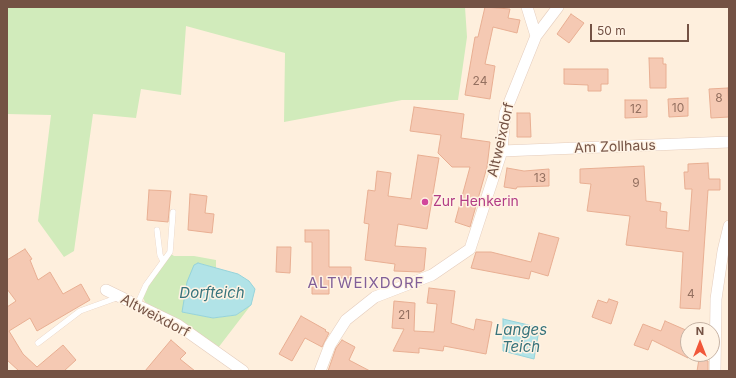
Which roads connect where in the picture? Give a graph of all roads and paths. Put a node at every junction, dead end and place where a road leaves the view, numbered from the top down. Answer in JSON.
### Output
{"nodes":[{"id":1,"x":527,"y":7,"type":"edge"},
{"id":2,"x":558,"y":7,"type":"edge"},
{"id":3,"x":536,"y":36,"type":"junction"},
{"id":4,"x":729,"y":142,"type":"edge"},
{"id":5,"x":502,"y":152,"type":"junction"},
{"id":6,"x":173,"y":212,"type":"dead end"},
{"id":7,"x":729,"y":226,"type":"edge"},
{"id":8,"x":157,"y":230,"type":"dead end"},
{"id":9,"x":163,"y":261,"type":"junction"},
{"id":10,"x":106,"y":290,"type":"dead end"},
{"id":11,"x":119,"y":297,"type":"junction"},
{"id":12,"x":137,"y":305,"type":"junction"},
{"id":13,"x":38,"y":343,"type":"dead end"},
{"id":14,"x":243,"y":371,"type":"edge"},
{"id":15,"x":320,"y":371,"type":"edge"},
{"id":16,"x":716,"y":371,"type":"edge"}],
"edges":[{"from":1,"to":3,"type":"street"},
{"from":2,"to":3,"type":"street","name":"Altweixdorf"},
{"from":3,"to":5,"type":"street","name":"Altweixdorf"},
{"from":4,"to":5,"type":"street","name":"Am Zollhaus"},
{"from":5,"to":15,"type":"street","name":"Altweixdorf"},
{"from":6,"to":9,"type":"lane"},
{"from":7,"to":16,"type":"street"},
{"from":8,"to":9,"type":"lane"},
{"from":9,"to":12,"type":"lane"},
{"from":10,"to":11,"type":"street","name":"Altweixdorf"},
{"from":11,"to":12,"type":"street","name":"Altweixdorf"},
{"from":11,"to":13,"type":"lane"},
{"from":12,"to":14,"type":"street","name":"Altweixdorf"}]}
